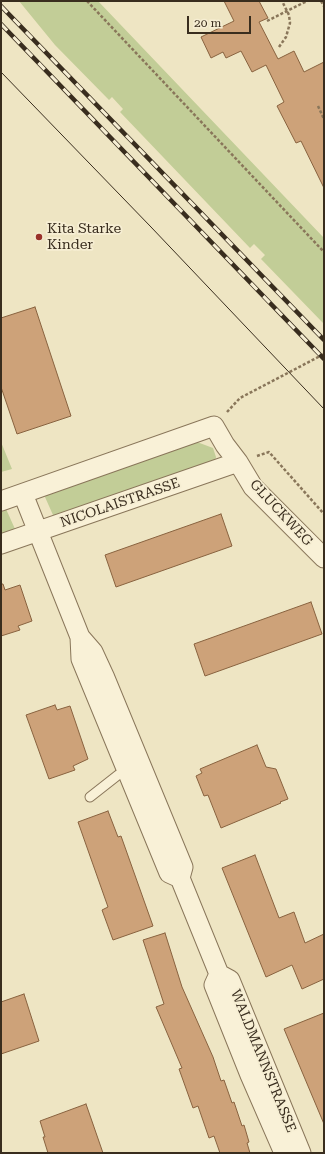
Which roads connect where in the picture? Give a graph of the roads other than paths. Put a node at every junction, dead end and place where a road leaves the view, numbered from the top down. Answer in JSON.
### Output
{"nodes":[{"id":1,"x":238,"y":462,"type":"junction"},
{"id":2,"x":23,"y":494,"type":"junction"},
{"id":3,"x":1,"y":501,"type":"edge"},
{"id":4,"x":37,"y":531,"type":"junction"},
{"id":5,"x":1,"y":544,"type":"edge"},
{"id":6,"x":324,"y":558,"type":"edge"},
{"id":7,"x":133,"y":767,"type":"junction"},
{"id":8,"x":90,"y":797,"type":"dead end"},
{"id":9,"x":218,"y":974,"type":"junction"},
{"id":10,"x":284,"y":1153,"type":"edge"},
{"id":11,"x":301,"y":1153,"type":"edge"}],
"edges":[{"from":1,"to":2,"type":"street","name":"GLUCKWEG"},
{"from":1,"to":4,"type":"street","name":"NICOLAISTRASSE"},
{"from":1,"to":6,"type":"street","name":"GLUCKWEG"},
{"from":2,"to":3,"type":"street"},
{"from":2,"to":4,"type":"street","name":"WALDMANNSTRASSE"},
{"from":4,"to":5,"type":"street","name":"NICOLAISTRASSE"},
{"from":4,"to":7,"type":"street","name":"WALDMANNSTRASSE"},
{"from":7,"to":8,"type":"lane"},
{"from":7,"to":9,"type":"street","name":"WALDMANNSTRASSE"},
{"from":9,"to":10,"type":"street","name":"WALDMANNSTRASSE"},
{"from":9,"to":11,"type":"street","name":"WALDMANNSTRASSE"}]}
